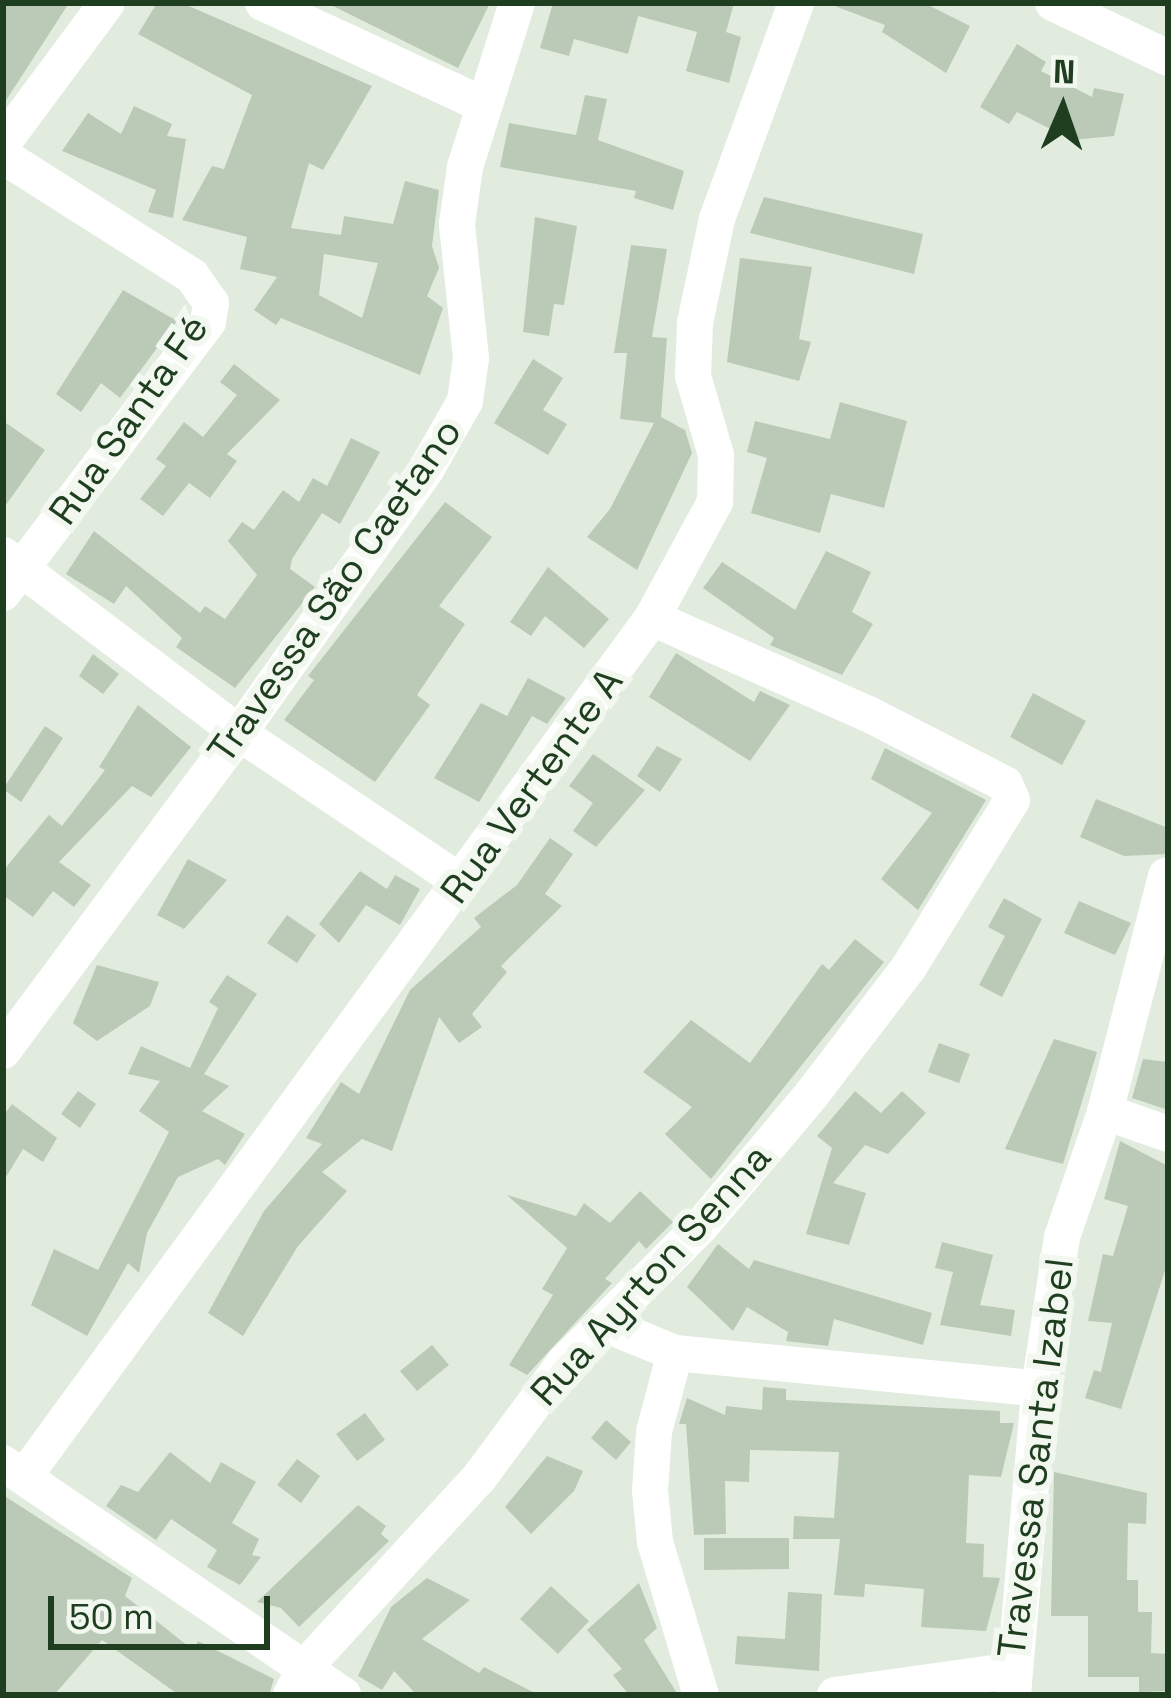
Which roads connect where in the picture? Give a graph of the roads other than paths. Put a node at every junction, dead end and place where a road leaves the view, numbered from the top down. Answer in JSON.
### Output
{"nodes":[{"id":1,"x":107,"y":3,"type":"edge"},
{"id":2,"x":262,"y":3,"type":"edge"},
{"id":3,"x":517,"y":3,"type":"edge"},
{"id":4,"x":796,"y":3,"type":"edge"},
{"id":5,"x":1053,"y":3,"type":"edge"},
{"id":6,"x":1168,"y":58,"type":"edge"},
{"id":7,"x":484,"y":105,"type":"junction"},
{"id":8,"x":3,"y":143,"type":"edge"},
{"id":9,"x":3,"y":156,"type":"edge"},
{"id":10,"x":9,"y":572,"type":"edge"},
{"id":11,"x":652,"y":619,"type":"junction"},
{"id":12,"x":239,"y":734,"type":"junction"},
{"id":13,"x":1166,"y":876,"type":"edge"},
{"id":14,"x":462,"y":883,"type":"junction"},
{"id":15,"x":3,"y":1051,"type":"edge"},
{"id":16,"x":1105,"y":1112,"type":"junction"},
{"id":17,"x":1168,"y":1134,"type":"edge"},
{"id":18,"x":604,"y":1324,"type":"junction"},
{"id":19,"x":676,"y":1353,"type":"junction"},
{"id":20,"x":1039,"y":1389,"type":"junction"},
{"id":21,"x":14,"y":1470,"type":"edge"},
{"id":22,"x":298,"y":1681,"type":"edge"},
{"id":23,"x":1011,"y":1683,"type":"edge"},
{"id":24,"x":344,"y":1695,"type":"edge"},
{"id":25,"x":701,"y":1695,"type":"edge"},
{"id":26,"x":835,"y":1695,"type":"edge"}],
"edges":[{"from":1,"to":8,"type":"street"},
{"from":2,"to":7,"type":"street"},
{"from":3,"to":7,"type":"street","name":"Travessa São Caetano"},
{"from":4,"to":11,"type":"street","name":"Rua Vertente A"},
{"from":5,"to":6,"type":"street"},
{"from":7,"to":12,"type":"street","name":"Travessa São Caetano"},
{"from":9,"to":10,"type":"street","name":"Rua Santa Fé"},
{"from":10,"to":12,"type":"street"},
{"from":11,"to":14,"type":"street","name":"Rua Vertente A"},
{"from":11,"to":18,"type":"street","name":"Rua Ayrton Senna"},
{"from":12,"to":14,"type":"street"},
{"from":12,"to":15,"type":"street","name":"Travessa São Caetano"},
{"from":13,"to":16,"type":"street","name":"Travessa Santa Izabel"},
{"from":14,"to":21,"type":"street","name":"Rua Vertente A"},
{"from":16,"to":17,"type":"street"},
{"from":16,"to":20,"type":"street","name":"Travessa Santa Izabel"},
{"from":18,"to":19,"type":"street"},
{"from":18,"to":22,"type":"street","name":"Rua Ayrton Senna"},
{"from":19,"to":20,"type":"street"},
{"from":19,"to":25,"type":"street"},
{"from":20,"to":23,"type":"street","name":"Travessa Santa Izabel"},
{"from":21,"to":22,"type":"street"},
{"from":22,"to":24,"type":"street"},
{"from":23,"to":26,"type":"street"}]}
